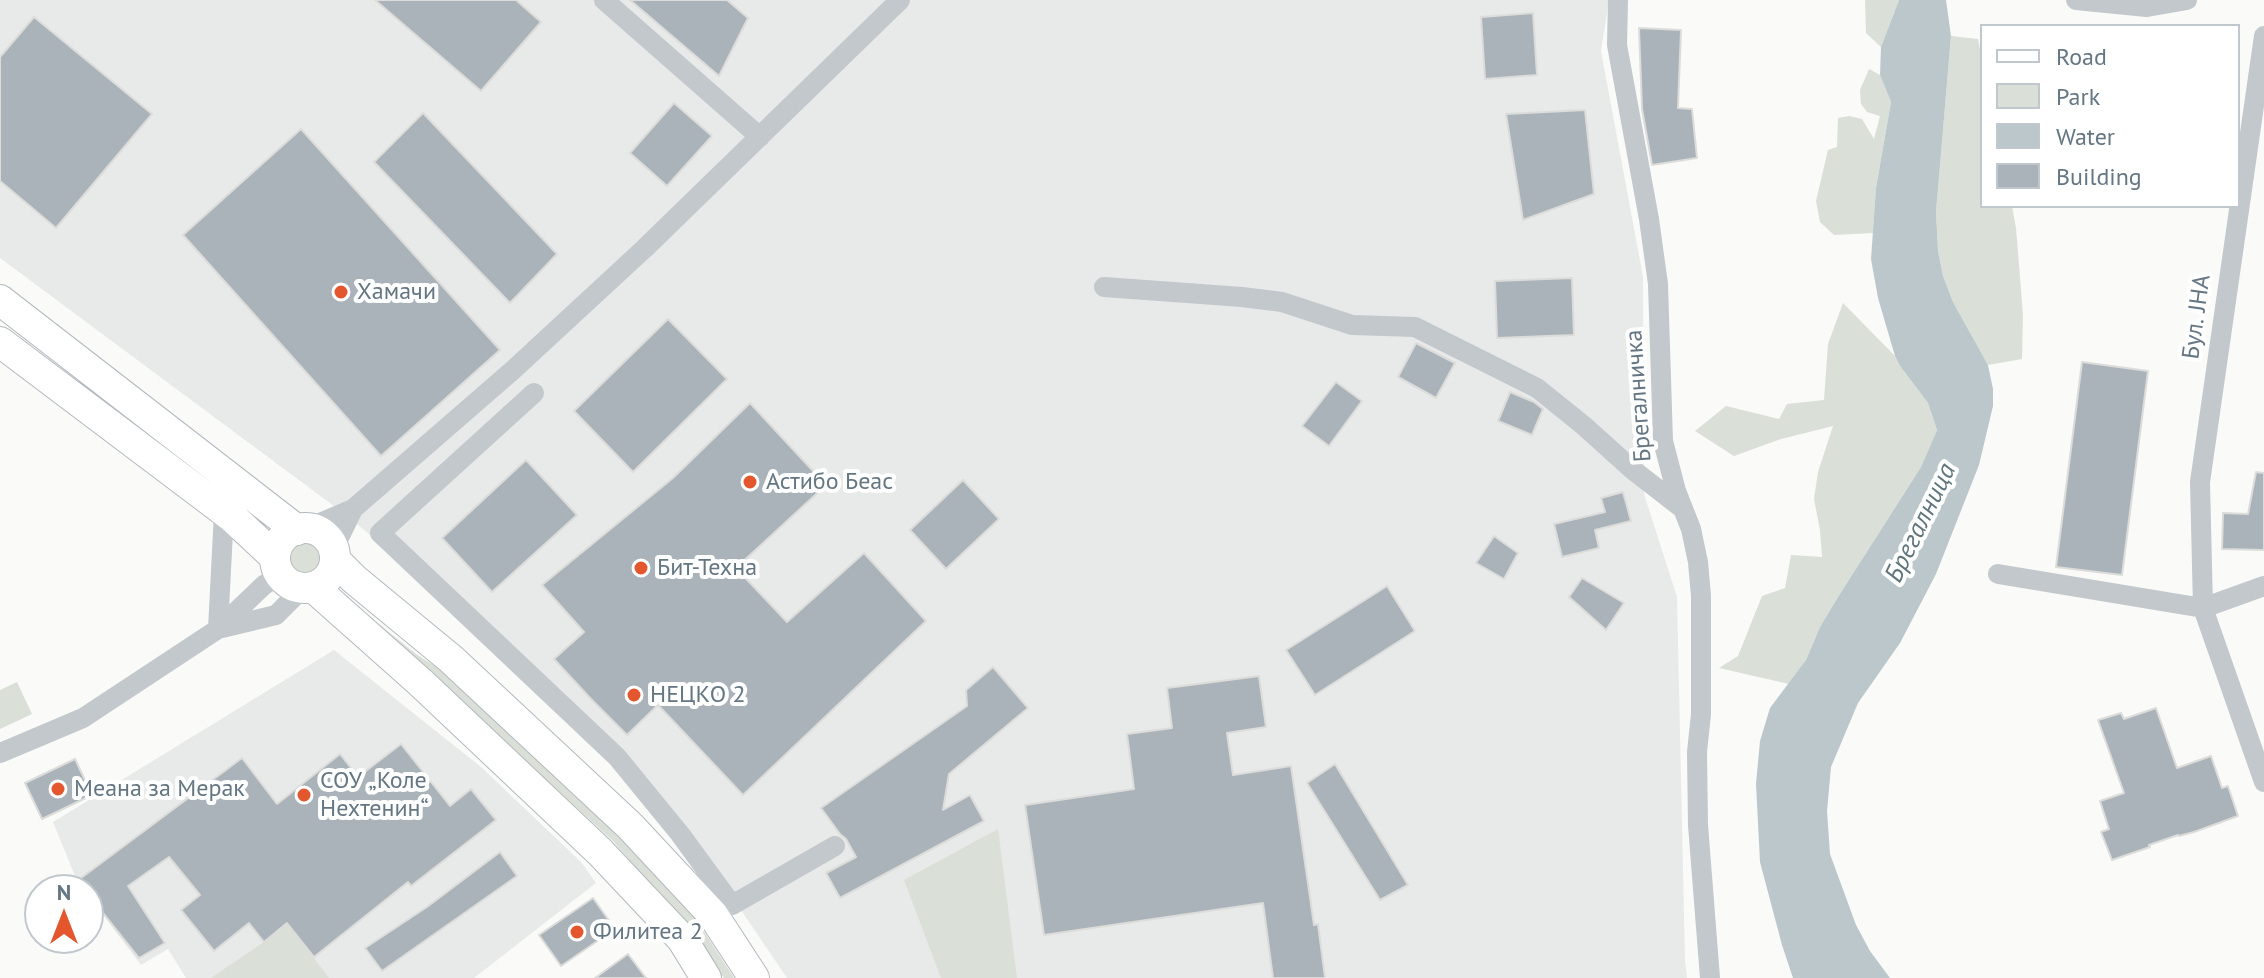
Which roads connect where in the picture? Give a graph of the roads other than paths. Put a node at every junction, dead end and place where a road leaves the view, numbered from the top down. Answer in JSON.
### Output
{"nodes":[{"id":1,"x":604,"y":0,"type":"edge"},
{"id":2,"x":900,"y":0,"type":"edge"},
{"id":3,"x":1618,"y":0,"type":"edge"},
{"id":4,"x":2076,"y":0,"type":"edge"},
{"id":5,"x":2187,"y":0,"type":"edge"},
{"id":6,"x":2264,"y":36,"type":"edge"},
{"id":7,"x":760,"y":137,"type":"junction"},
{"id":8,"x":2240,"y":203,"type":"edge"},
{"id":9,"x":2239,"y":208,"type":"edge"},
{"id":10,"x":1104,"y":287,"type":"dead end"},
{"id":11,"x":0,"y":300,"type":"edge"},
{"id":12,"x":0,"y":342,"type":"edge"},
{"id":13,"x":534,"y":393,"type":"dead end"},
{"id":14,"x":353,"y":509,"type":"junction"},
{"id":15,"x":1685,"y":510,"type":"junction"},
{"id":16,"x":224,"y":512,"type":"junction"},
{"id":17,"x":301,"y":529,"type":"junction"},
{"id":18,"x":334,"y":555,"type":"junction"},
{"id":19,"x":1998,"y":574,"type":"dead end"},
{"id":20,"x":293,"y":577,"type":"junction"},
{"id":21,"x":2264,"y":586,"type":"edge"},
{"id":22,"x":2203,"y":608,"type":"junction"},
{"id":23,"x":218,"y":629,"type":"junction"},
{"id":24,"x":0,"y":753,"type":"edge"},
{"id":25,"x":2264,"y":782,"type":"edge"},
{"id":26,"x":835,"y":846,"type":"dead end"},
{"id":27,"x":706,"y":978,"type":"edge"},
{"id":28,"x":754,"y":978,"type":"edge"},
{"id":29,"x":1710,"y":978,"type":"edge"}],
"edges":[{"from":1,"to":7,"type":"street"},
{"from":2,"to":7,"type":"street"},
{"from":3,"to":15,"type":"street","name":"Брегалничка"},
{"from":4,"to":5,"type":"street"},
{"from":6,"to":8,"type":"street","name":"Бул. ЈНА"},
{"from":7,"to":14,"type":"street"},
{"from":9,"to":22,"type":"street","name":"Бул. ЈНА"},
{"from":10,"to":15,"type":"street"},
{"from":11,"to":17,"type":"main road"},
{"from":12,"to":16,"type":"main road"},
{"from":13,"to":26,"type":"street"},
{"from":14,"to":17,"type":"street"},
{"from":14,"to":18,"type":"street"},
{"from":15,"to":29,"type":"street","name":"Брегалничка"},
{"from":16,"to":20,"type":"main road"},
{"from":16,"to":23,"type":"street"},
{"from":17,"to":18,"type":"main road"},
{"from":17,"to":20,"type":"main road"},
{"from":18,"to":20,"type":"main road"},
{"from":18,"to":28,"type":"main road"},
{"from":19,"to":22,"type":"street"},
{"from":20,"to":23,"type":"street"},
{"from":20,"to":23,"type":"street"},
{"from":20,"to":27,"type":"main road"},
{"from":21,"to":22,"type":"street"},
{"from":22,"to":25,"type":"street","name":"Бул. ЈНА"},
{"from":23,"to":24,"type":"street"}]}
